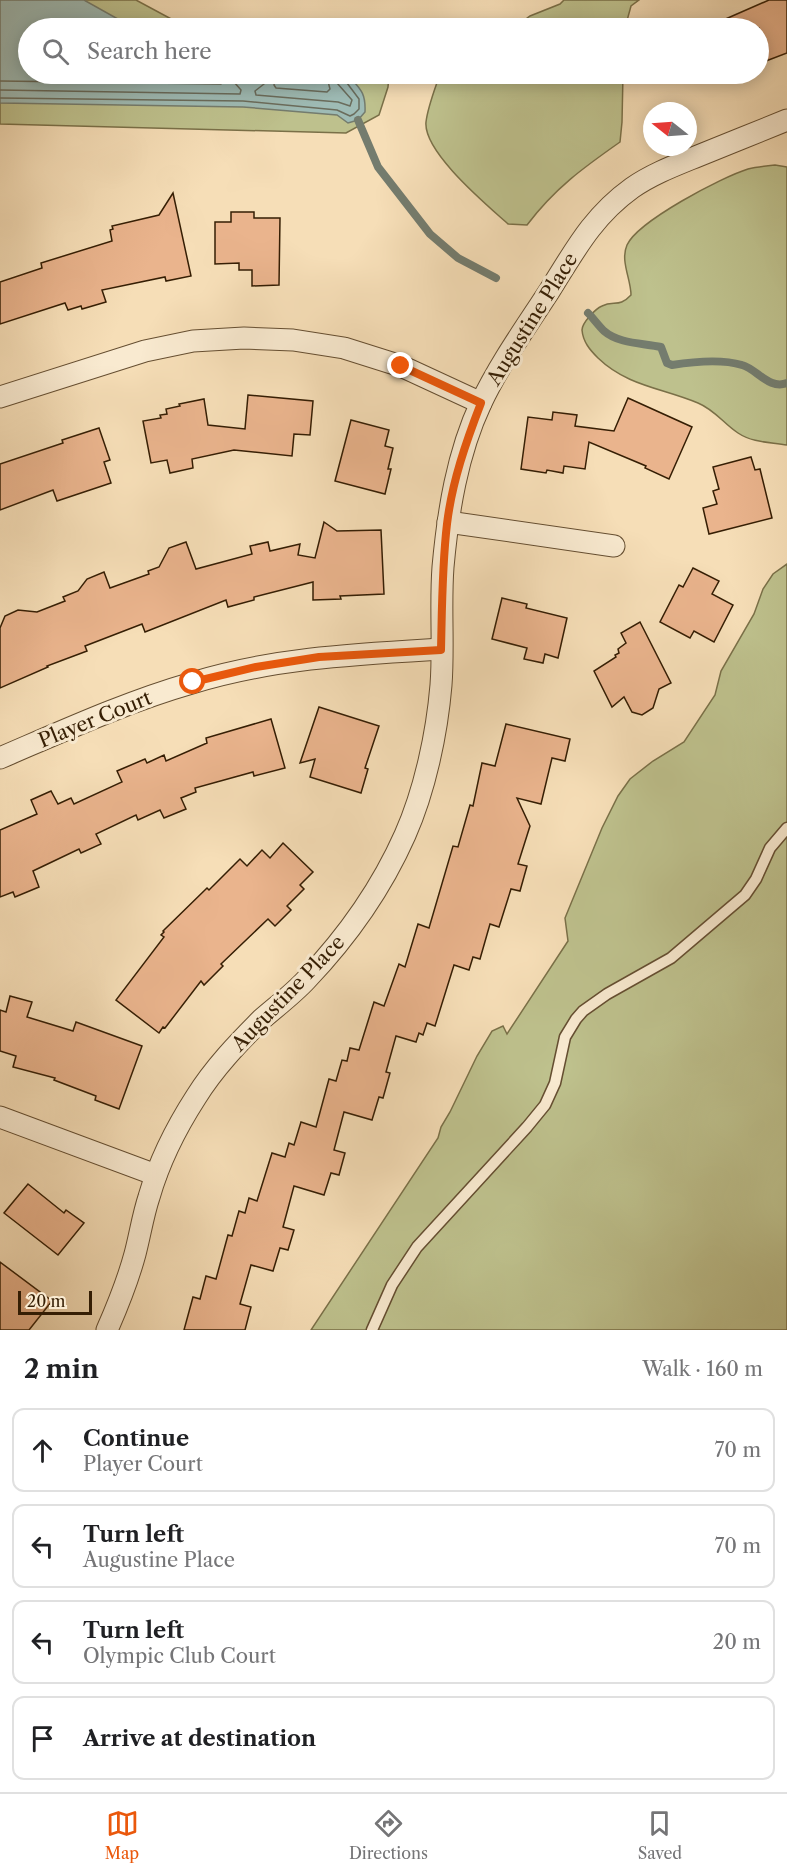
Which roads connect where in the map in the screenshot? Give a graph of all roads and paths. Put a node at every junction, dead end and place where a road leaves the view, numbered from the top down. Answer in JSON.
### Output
{"nodes":[{"id":1,"x":787,"y":120,"type":"edge"},
{"id":2,"x":0,"y":397,"type":"edge"},
{"id":3,"x":481,"y":403,"type":"junction"},
{"id":4,"x":447,"y":522,"type":"junction"},
{"id":5,"x":614,"y":546,"type":"dead end"},
{"id":6,"x":441,"y":650,"type":"junction"},
{"id":7,"x":0,"y":758,"type":"edge"},
{"id":8,"x":787,"y":828,"type":"edge"},
{"id":9,"x":0,"y":1116,"type":"edge"},
{"id":10,"x":156,"y":1175,"type":"junction"},
{"id":11,"x":107,"y":1330,"type":"edge"},
{"id":12,"x":372,"y":1330,"type":"edge"}],
"edges":[{"from":1,"to":3,"type":"street","name":"Augustine Place"},
{"from":2,"to":3,"type":"street"},
{"from":3,"to":4,"type":"street","name":"Augustine Place"},
{"from":4,"to":5,"type":"street"},
{"from":4,"to":6,"type":"street","name":"Augustine Place"},
{"from":6,"to":7,"type":"street","name":"Player Court"},
{"from":6,"to":10,"type":"street","name":"Augustine Place"},
{"from":8,"to":12,"type":"lane"},
{"from":9,"to":10,"type":"street"},
{"from":10,"to":11,"type":"street","name":"Augustine Place"}]}
